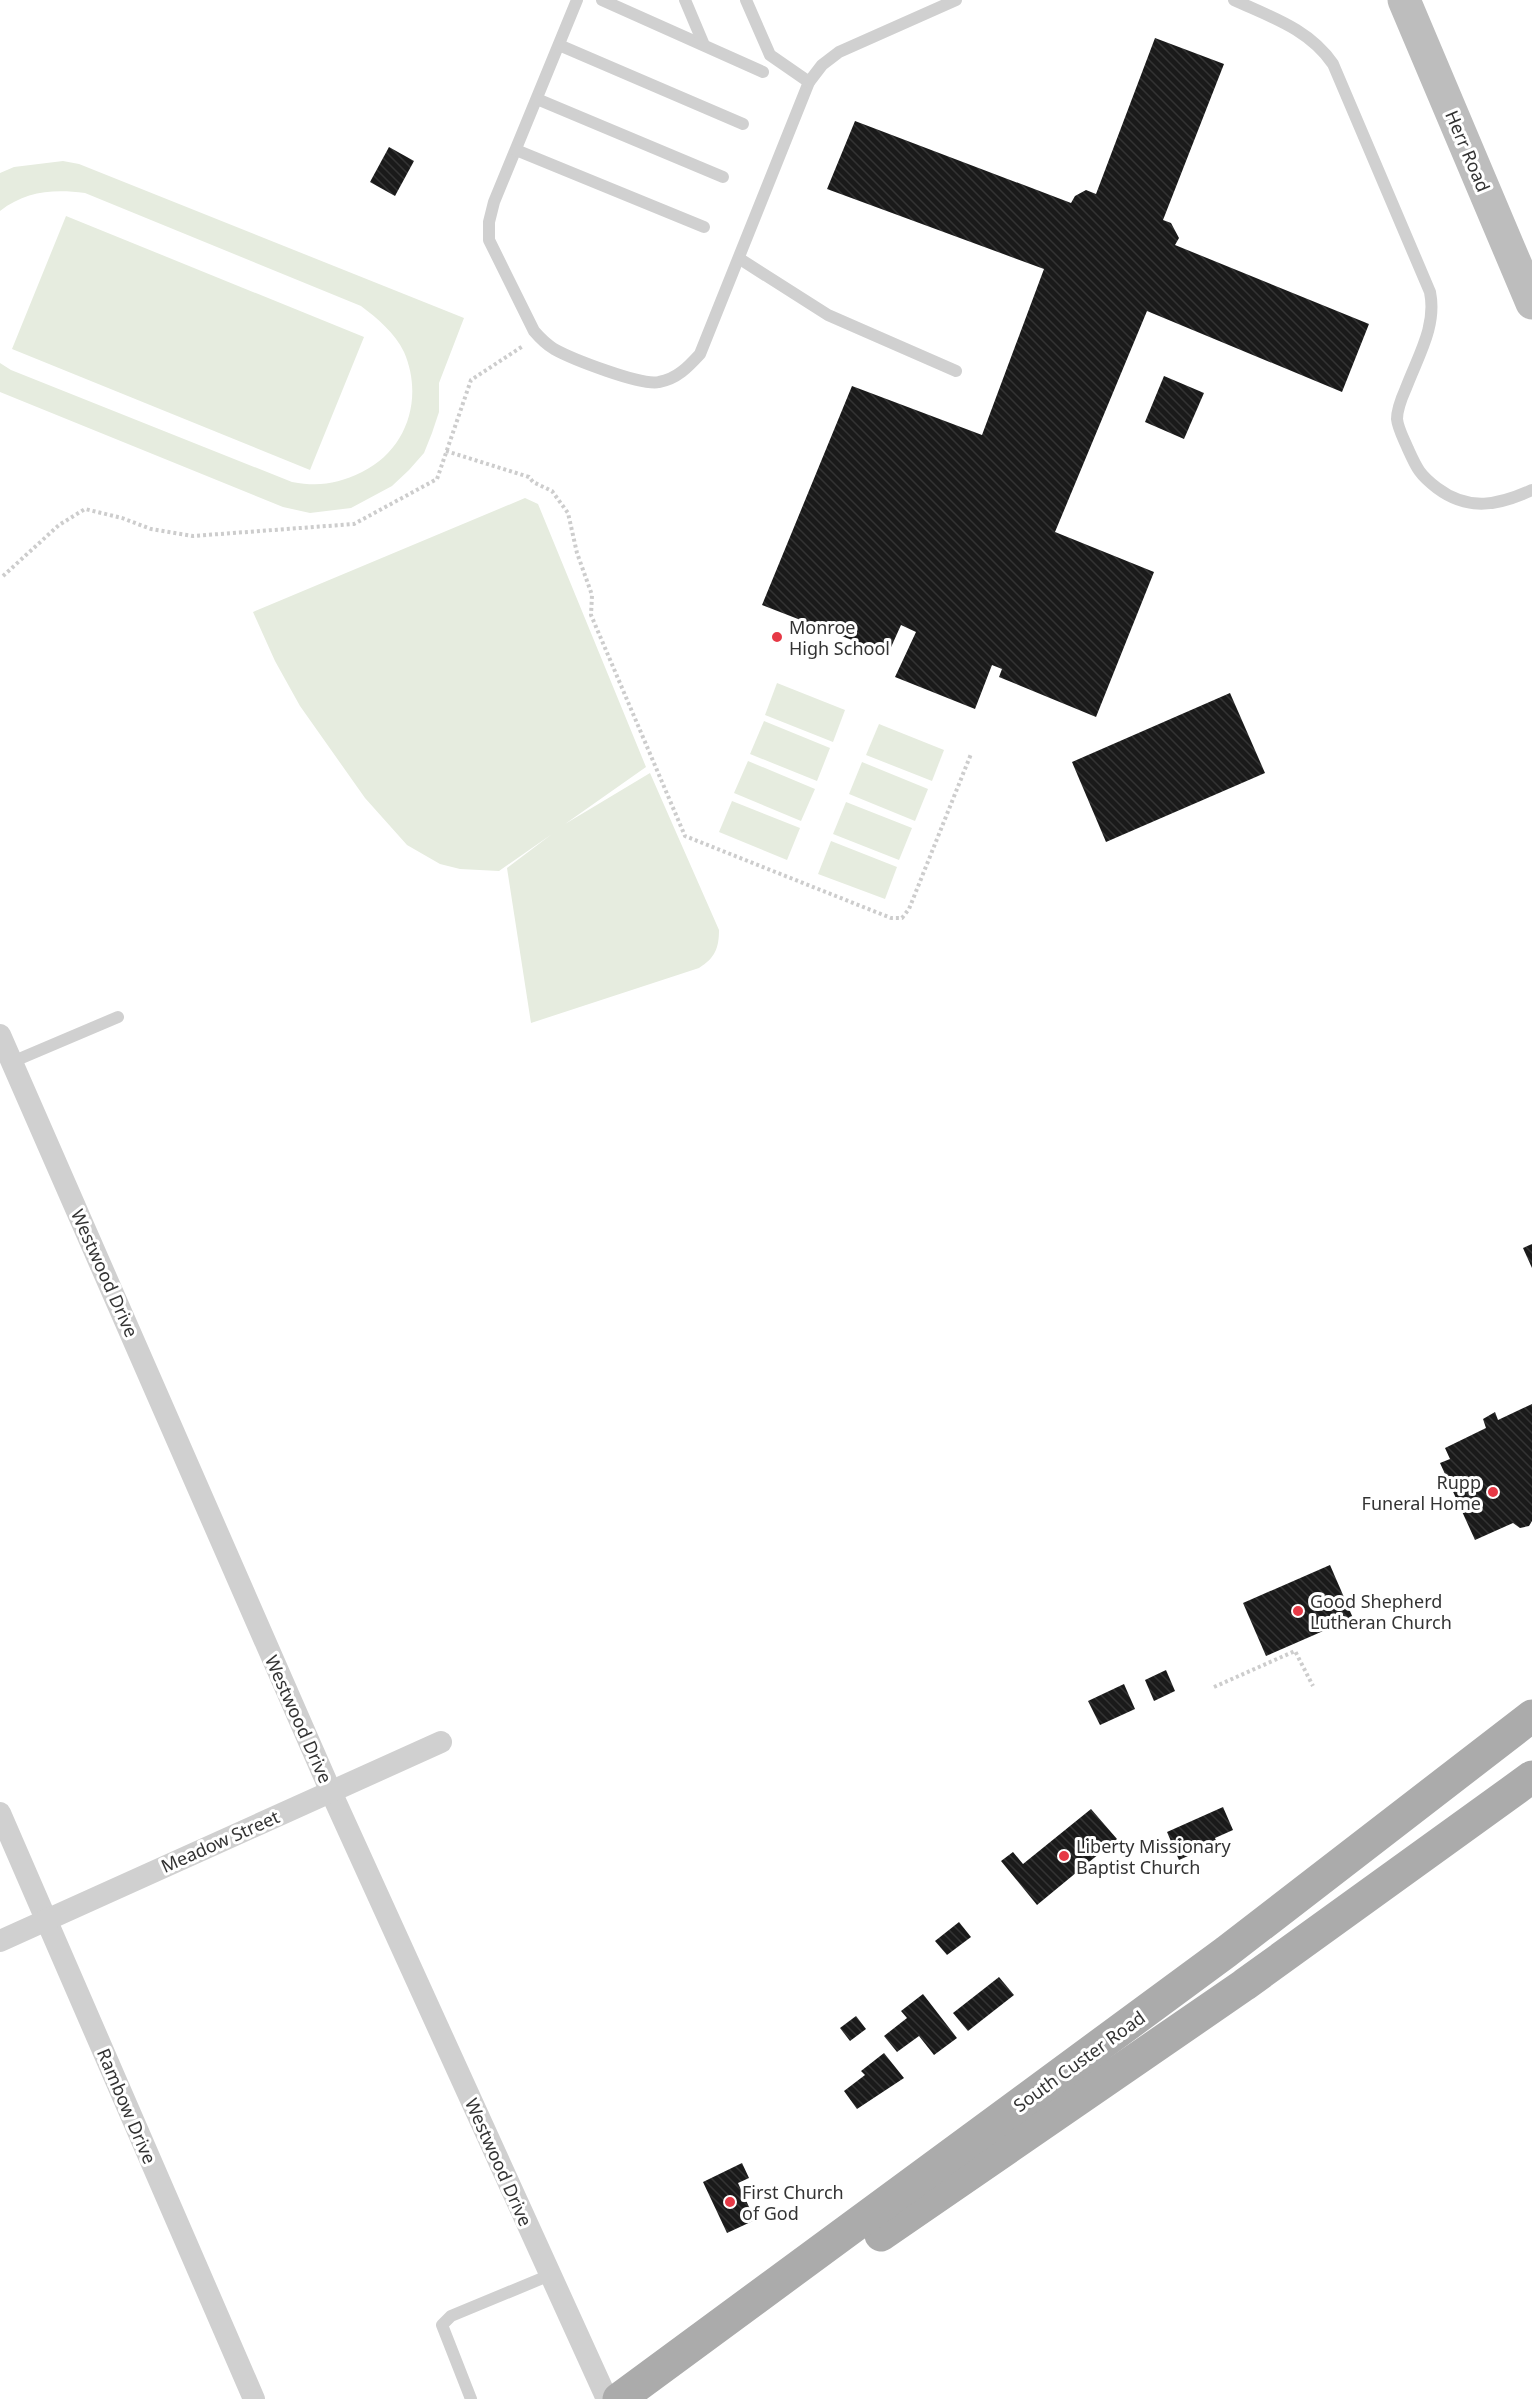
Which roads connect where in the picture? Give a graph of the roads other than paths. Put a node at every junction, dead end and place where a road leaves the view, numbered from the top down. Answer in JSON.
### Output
{"nodes":[{"id":1,"x":577,"y":0,"type":"edge"},
{"id":2,"x":602,"y":0,"type":"edge"},
{"id":3,"x":685,"y":0,"type":"edge"},
{"id":4,"x":747,"y":0,"type":"edge"},
{"id":5,"x":956,"y":0,"type":"edge"},
{"id":6,"x":1234,"y":0,"type":"edge"},
{"id":7,"x":1404,"y":0,"type":"edge"},
{"id":8,"x":559,"y":45,"type":"junction"},
{"id":9,"x":704,"y":45,"type":"junction"},
{"id":10,"x":763,"y":72,"type":"dead end"},
{"id":11,"x":809,"y":82,"type":"junction"},
{"id":12,"x":537,"y":99,"type":"junction"},
{"id":13,"x":743,"y":124,"type":"dead end"},
{"id":14,"x":516,"y":150,"type":"junction"},
{"id":15,"x":723,"y":177,"type":"dead end"},
{"id":16,"x":704,"y":227,"type":"dead end"},
{"id":17,"x":740,"y":259,"type":"junction"},
{"id":18,"x":1532,"y":303,"type":"edge"},
{"id":19,"x":956,"y":371,"type":"dead end"},
{"id":20,"x":1532,"y":490,"type":"edge"},
{"id":21,"x":118,"y":1017,"type":"dead end"},
{"id":22,"x":0,"y":1035,"type":"edge"},
{"id":23,"x":9,"y":1070,"type":"edge"},
{"id":24,"x":1532,"y":1716,"type":"edge"},
{"id":25,"x":441,"y":1742,"type":"dead end"},
{"id":26,"x":1532,"y":1777,"type":"edge"},
{"id":27,"x":331,"y":1792,"type":"junction"},
{"id":28,"x":0,"y":1813,"type":"edge"},
{"id":29,"x":47,"y":1920,"type":"junction"},
{"id":30,"x":0,"y":1941,"type":"edge"},
{"id":31,"x":550,"y":2275,"type":"junction"},
{"id":32,"x":633,"y":2394,"type":"edge"},
{"id":33,"x":254,"y":2399,"type":"edge"},
{"id":34,"x":471,"y":2399,"type":"edge"},
{"id":35,"x":607,"y":2399,"type":"edge"}],
"edges":[{"from":1,"to":8,"type":"lane"},
{"from":2,"to":9,"type":"lane"},
{"from":3,"to":9,"type":"lane"},
{"from":4,"to":11,"type":"lane"},
{"from":5,"to":11,"type":"lane"},
{"from":6,"to":20,"type":"lane"},
{"from":7,"to":18,"type":"street","name":"Herr Road"},
{"from":8,"to":12,"type":"lane"},
{"from":8,"to":13,"type":"lane"},
{"from":9,"to":10,"type":"lane"},
{"from":11,"to":17,"type":"lane"},
{"from":12,"to":14,"type":"lane"},
{"from":12,"to":15,"type":"lane"},
{"from":14,"to":16,"type":"lane"},
{"from":14,"to":17,"type":"lane"},
{"from":17,"to":19,"type":"lane"},
{"from":21,"to":23,"type":"lane"},
{"from":22,"to":23,"type":"street","name":"Westwood Drive"},
{"from":23,"to":27,"type":"street","name":"Westwood Drive"},
{"from":24,"to":32,"type":"main road","name":"South Custer Road"},
{"from":25,"to":27,"type":"street","name":"Meadow Street"},
{"from":26,"to":32,"type":"main road","name":"South Custer Road"},
{"from":27,"to":29,"type":"street","name":"Meadow Street"},
{"from":27,"to":31,"type":"street","name":"Westwood Drive"},
{"from":28,"to":29,"type":"street","name":"Rambow Drive"},
{"from":29,"to":30,"type":"street","name":"Meadow Street"},
{"from":29,"to":33,"type":"street","name":"Rambow Drive"},
{"from":31,"to":34,"type":"lane"},
{"from":31,"to":35,"type":"street","name":"Westwood Drive"}]}
